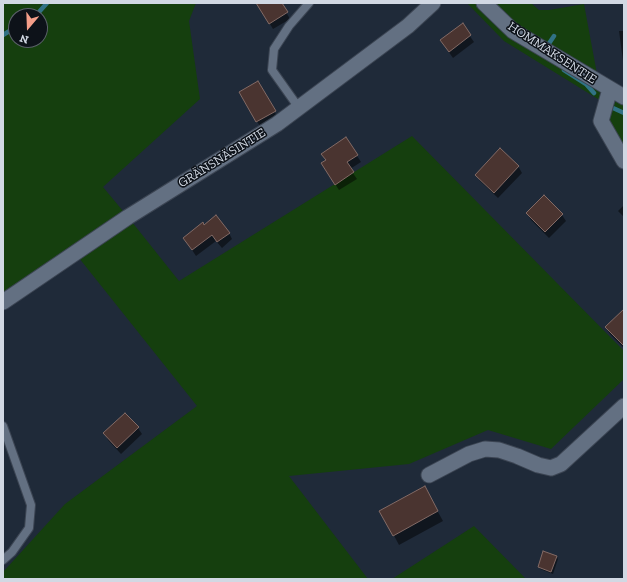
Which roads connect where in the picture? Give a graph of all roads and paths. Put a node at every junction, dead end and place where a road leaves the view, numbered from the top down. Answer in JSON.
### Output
{"nodes":[{"id":1,"x":309,"y":3,"type":"edge"},
{"id":2,"x":433,"y":3,"type":"edge"},
{"id":3,"x":484,"y":3,"type":"edge"},
{"id":4,"x":610,"y":89,"type":"junction"},
{"id":5,"x":624,"y":98,"type":"edge"},
{"id":6,"x":298,"y":108,"type":"junction"},
{"id":7,"x":624,"y":161,"type":"edge"},
{"id":8,"x":3,"y":302,"type":"edge"},
{"id":9,"x":624,"y":406,"type":"edge"},
{"id":10,"x":3,"y":426,"type":"edge"},
{"id":11,"x":429,"y":475,"type":"dead end"},
{"id":12,"x":3,"y":560,"type":"edge"}],
"edges":[{"from":1,"to":6,"type":"lane"},
{"from":2,"to":6,"type":"street","name":"GRÄNSNÄSINTIE"},
{"from":3,"to":4,"type":"street","name":"HOMMAKSENTIE"},
{"from":4,"to":5,"type":"street","name":"HOMMAKSENTIE"},
{"from":4,"to":7,"type":"street"},
{"from":6,"to":8,"type":"street","name":"GRÄNSNÄSINTIE"},
{"from":9,"to":11,"type":"street"},
{"from":10,"to":12,"type":"lane"}]}
